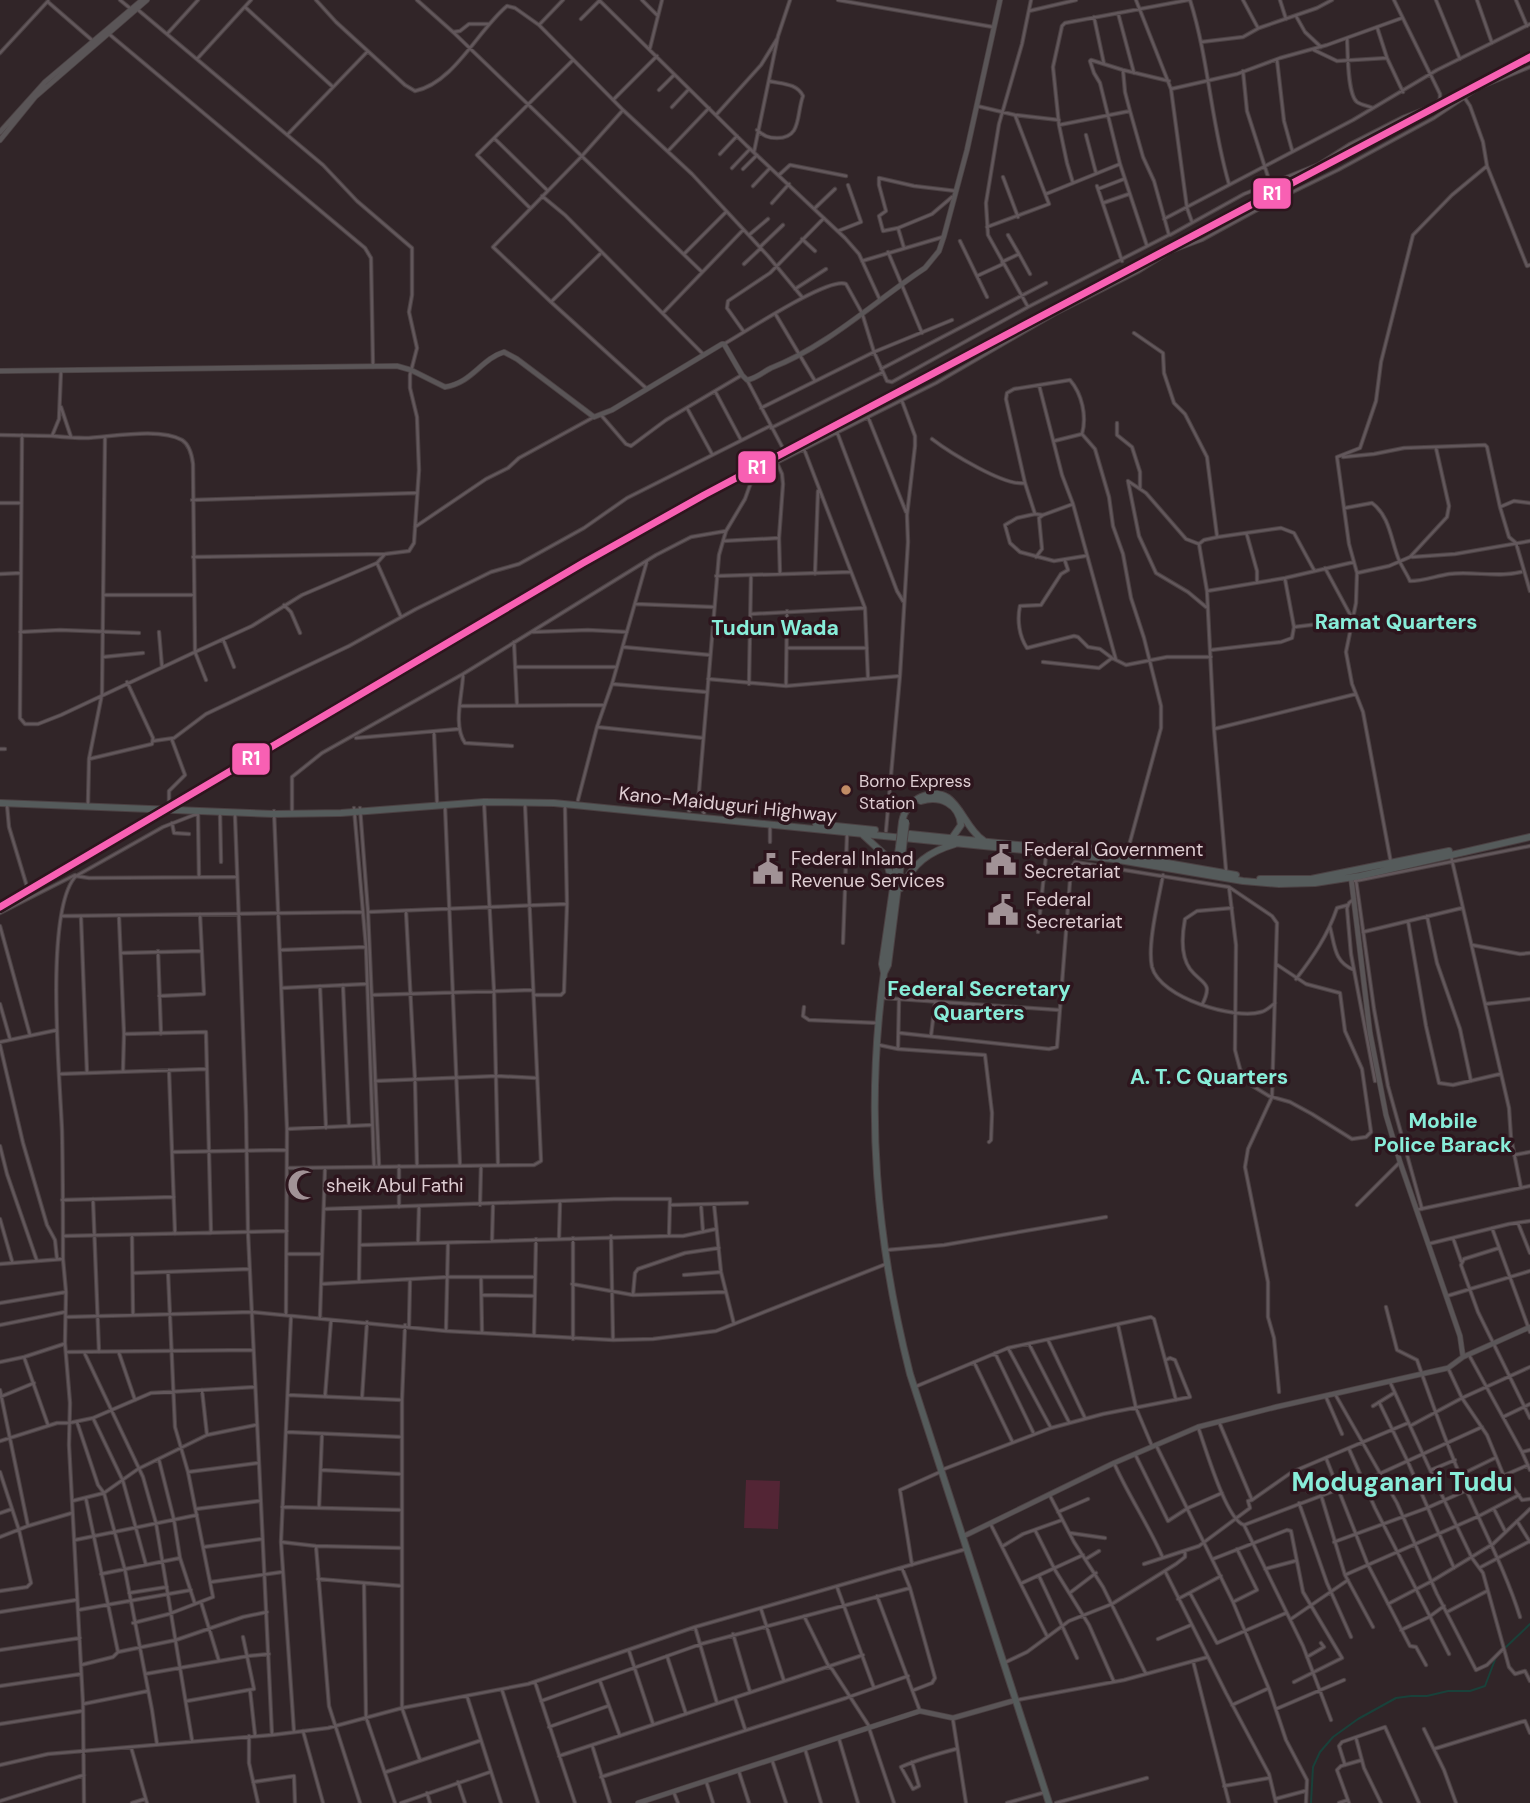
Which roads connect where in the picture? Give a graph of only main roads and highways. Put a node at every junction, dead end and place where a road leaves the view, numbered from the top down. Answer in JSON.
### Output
{"nodes":[{"id":1,"x":2,"y":802,"type":"edge"},
{"id":2,"x":168,"y":808,"type":"junction"},
{"id":3,"x":357,"y":810,"type":"junction"},
{"id":4,"x":274,"y":813,"type":"junction"},
{"id":5,"x":904,"y":822,"type":"junction"},
{"id":6,"x":860,"y":833,"type":"junction"},
{"id":7,"x":1530,"y":835,"type":"edge"},
{"id":8,"x":954,"y":840,"type":"junction"},
{"id":9,"x":984,"y":841,"type":"junction"},
{"id":10,"x":1046,"y":850,"type":"junction"},
{"id":11,"x":896,"y":893,"type":"junction"},
{"id":12,"x":1049,"y":1803,"type":"edge"}],
"edges":[{"from":1,"to":2,"type":"highway","name":"Kano-Maiduguri Highway"},
{"from":1,"to":2,"type":"highway","name":"Kano-Maiduguri Highway"},
{"from":2,"to":4,"type":"highway","name":"Kano-Maiduguri Highway"},
{"from":2,"to":4,"type":"highway","name":"Kano-Maiduguri Highway"},
{"from":3,"to":4,"type":"highway","name":"Kano-Maiduguri Highway"},
{"from":3,"to":4,"type":"highway","name":"Kano-Maiduguri Highway"},
{"from":3,"to":6,"type":"highway","name":"Kano-Maiduguri Highway"},
{"from":3,"to":8,"type":"highway","name":"Kano-Maiduguri Highway"},
{"from":5,"to":8,"type":"highway"},
{"from":5,"to":9,"type":"highway"},
{"from":5,"to":11,"type":"highway","bridge":true},
{"from":6,"to":8,"type":"highway","name":"Kano-Maiduguri Highway"},
{"from":6,"to":11,"type":"highway"},
{"from":7,"to":10,"type":"highway","name":"Kano-Maiduguri Highway"},
{"from":7,"to":10,"type":"highway","name":"Kano-Maiduguri Highway"},
{"from":8,"to":9,"type":"highway","name":"Kano-Maiduguri Highway"},
{"from":8,"to":10,"type":"highway","name":"Kano-Maiduguri Highway"},
{"from":8,"to":11,"type":"highway"},
{"from":9,"to":10,"type":"highway","name":"Kano-Maiduguri Highway"},
{"from":11,"to":12,"type":"highway"}]}
